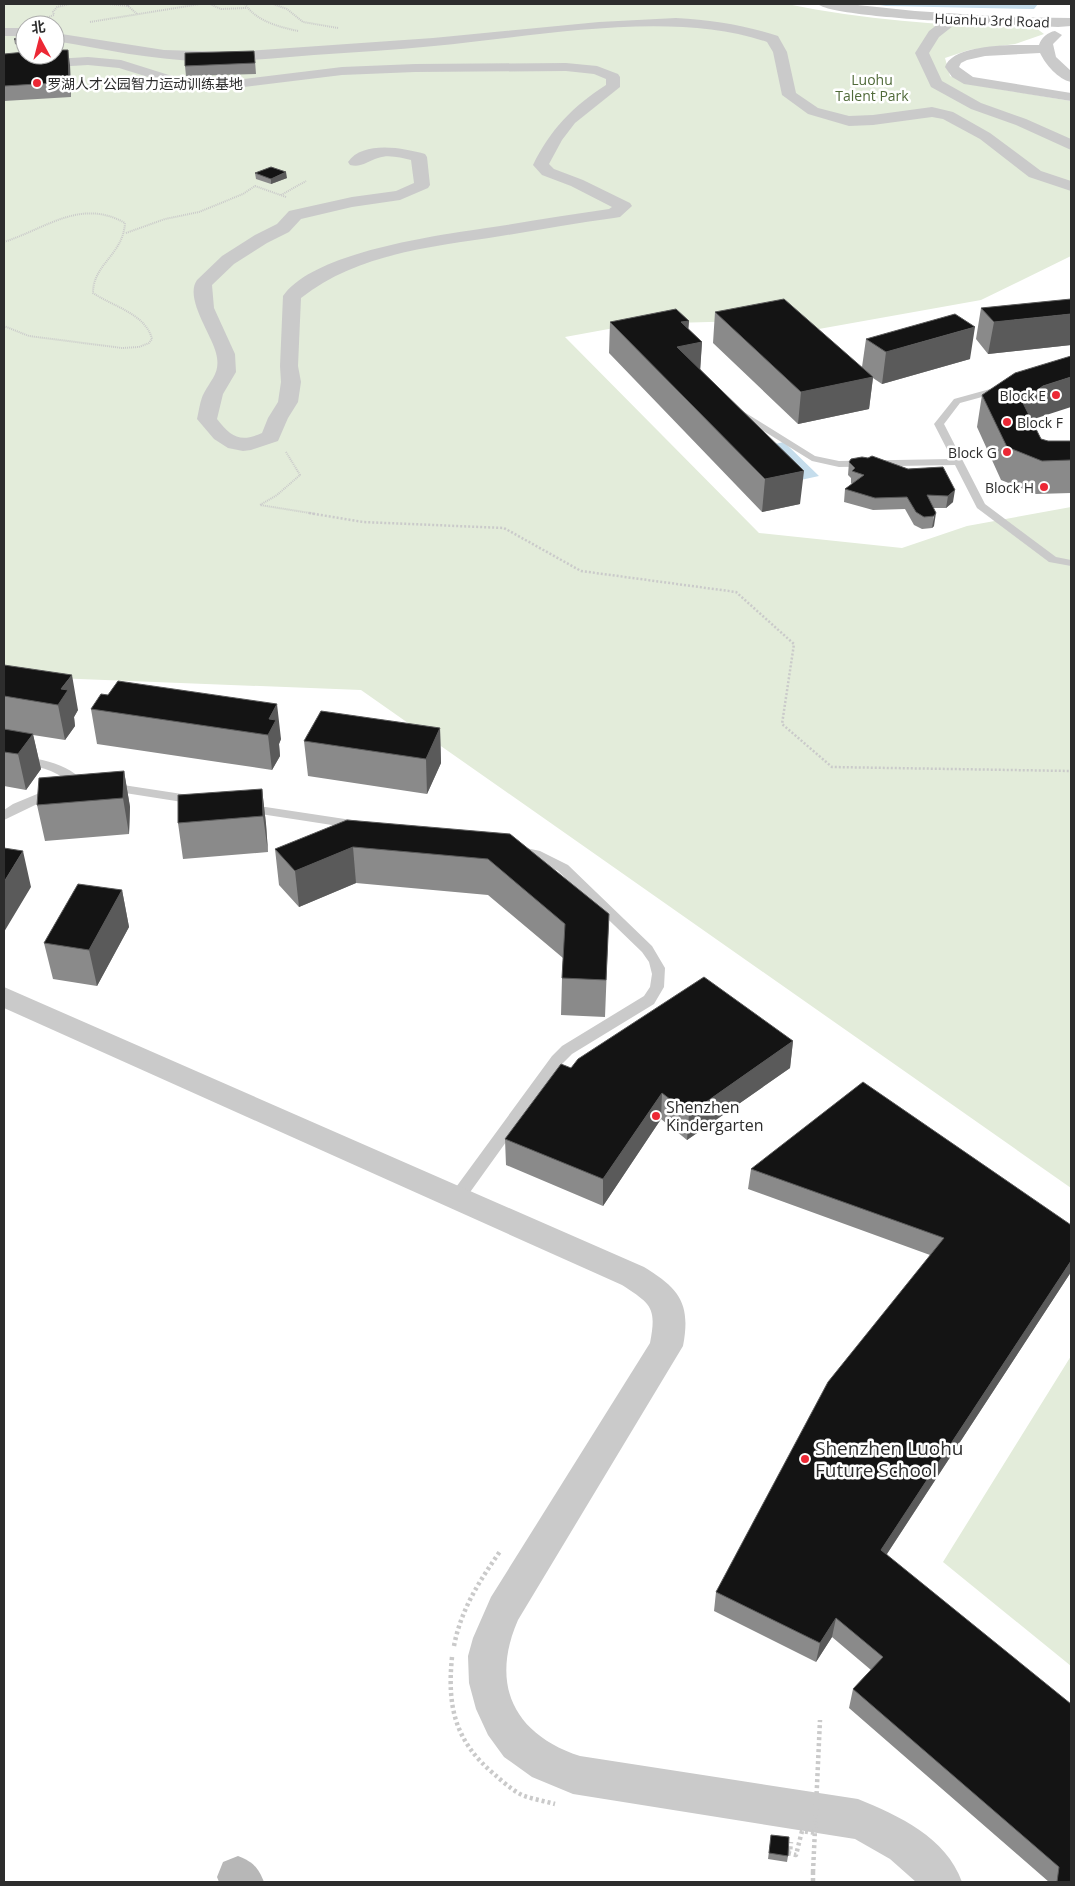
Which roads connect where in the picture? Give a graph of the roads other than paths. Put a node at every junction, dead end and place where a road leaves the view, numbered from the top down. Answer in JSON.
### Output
{"nodes":[{"id":1,"x":825,"y":4,"type":"edge"},
{"id":2,"x":955,"y":18,"type":"junction"},
{"id":3,"x":1071,"y":22,"type":"edge"},
{"id":4,"x":65,"y":38,"type":"edge"},
{"id":5,"x":1046,"y":49,"type":"junction"},
{"id":6,"x":4,"y":66,"type":"edge"},
{"id":7,"x":1071,"y":78,"type":"edge"},
{"id":8,"x":1071,"y":98,"type":"edge"},
{"id":9,"x":1071,"y":145,"type":"edge"},
{"id":10,"x":356,"y":162,"type":"dead end"},
{"id":11,"x":1071,"y":186,"type":"edge"},
{"id":12,"x":1014,"y":385,"type":"edge"},
{"id":13,"x":727,"y":406,"type":"edge"},
{"id":14,"x":959,"y":462,"type":"junction"},
{"id":15,"x":1071,"y":563,"type":"edge"},
{"id":16,"x":4,"y":758,"type":"edge"},
{"id":17,"x":80,"y":785,"type":"junction"},
{"id":18,"x":213,"y":802,"type":"edge"},
{"id":19,"x":233,"y":806,"type":"edge"},
{"id":20,"x":4,"y":816,"type":"edge"},
{"id":21,"x":370,"y":827,"type":"edge"},
{"id":22,"x":508,"y":849,"type":"edge"},
{"id":23,"x":4,"y":998,"type":"edge"},
{"id":24,"x":457,"y":1198,"type":"junction"},
{"id":25,"x":941,"y":1882,"type":"edge"}],
"edges":[{"from":1,"to":2,"type":"street","name":"Huanhu 3rd Road"},
{"from":2,"to":3,"type":"street","name":"Huanhu 3rd Road"},
{"from":2,"to":9,"type":"street"},
{"from":3,"to":5,"type":"street"},
{"from":4,"to":11,"type":"street"},
{"from":5,"to":7,"type":"street"},
{"from":5,"to":8,"type":"street"},
{"from":6,"to":10,"type":"street"},
{"from":12,"to":14,"type":"lane"},
{"from":13,"to":14,"type":"lane"},
{"from":14,"to":15,"type":"lane"},
{"from":16,"to":17,"type":"lane"},
{"from":17,"to":18,"type":"lane"},
{"from":17,"to":20,"type":"lane"},
{"from":19,"to":21,"type":"lane"},
{"from":22,"to":24,"type":"lane"},
{"from":23,"to":24,"type":"street"},
{"from":24,"to":25,"type":"street"}]}
